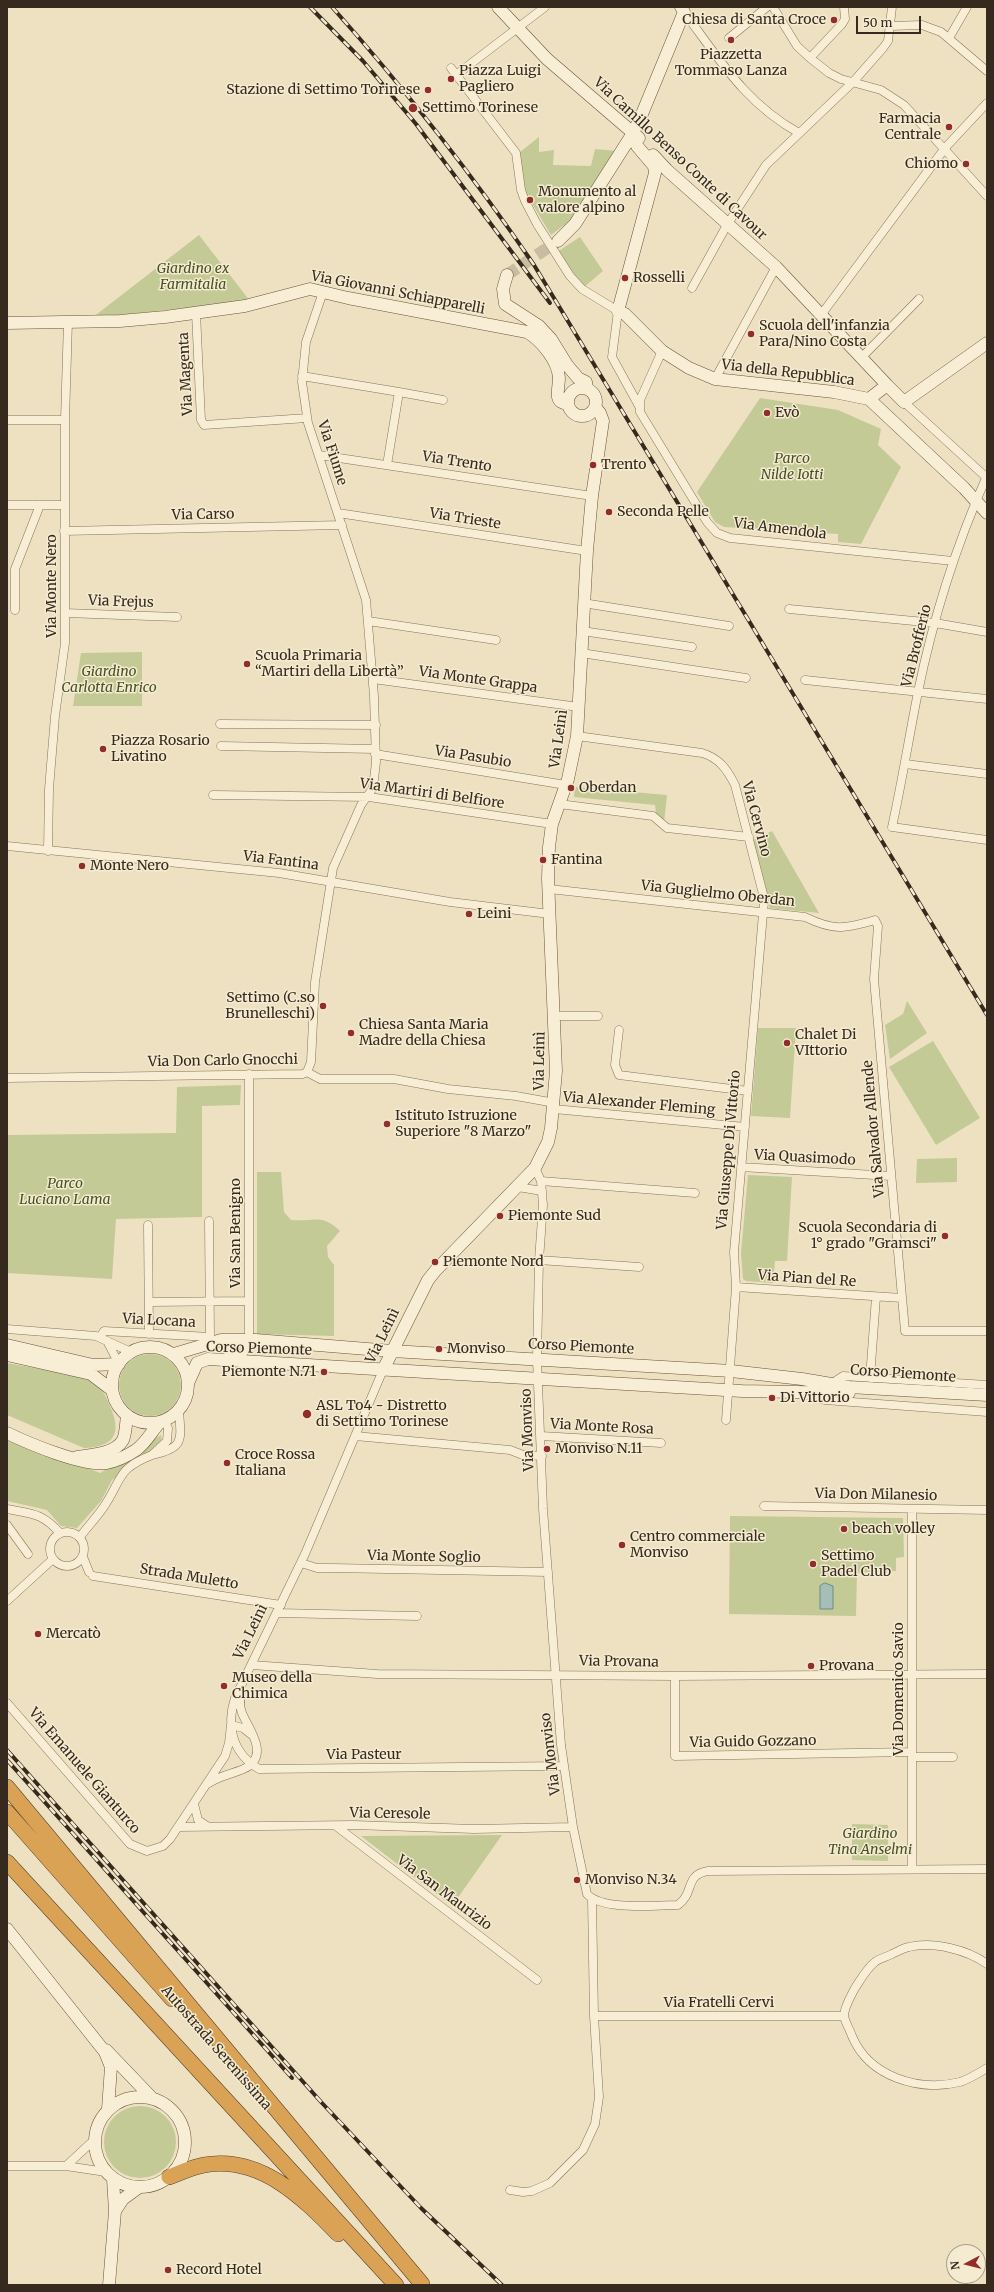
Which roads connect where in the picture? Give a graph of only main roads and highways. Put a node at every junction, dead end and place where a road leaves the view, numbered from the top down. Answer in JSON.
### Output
{"nodes":[{"id":1,"x":7,"y":1787,"type":"edge"},
{"id":2,"x":7,"y":1812,"type":"edge"},
{"id":3,"x":7,"y":1862,"type":"edge"},
{"id":4,"x":169,"y":2177,"type":"road end"},
{"id":5,"x":423,"y":2284,"type":"edge"},
{"id":6,"x":388,"y":2285,"type":"edge"},
{"id":7,"x":396,"y":2285,"type":"edge"}],
"edges":[{"from":1,"to":5,"type":"highway"},
{"from":2,"to":5,"type":"highway","name":"Autostrada Serenissima"},
{"from":3,"to":7,"type":"highway","name":"Autostrada Serenissima"},
{"from":4,"to":6,"type":"highway"}]}
